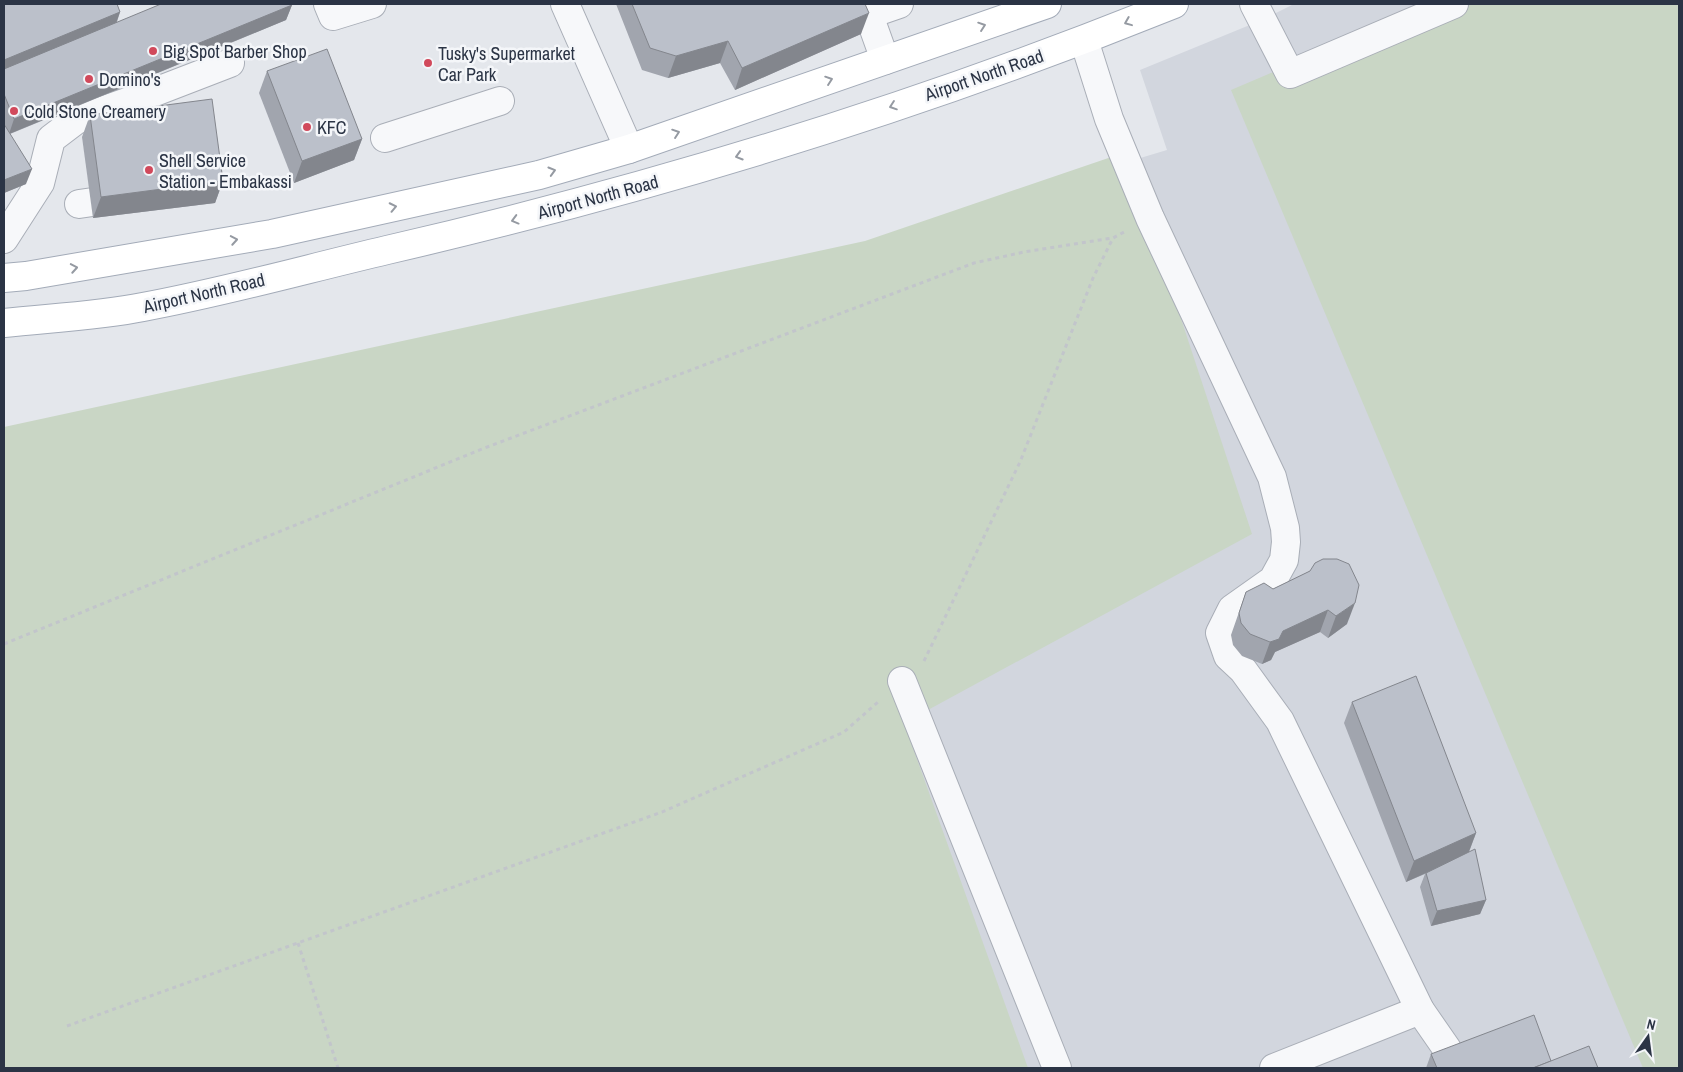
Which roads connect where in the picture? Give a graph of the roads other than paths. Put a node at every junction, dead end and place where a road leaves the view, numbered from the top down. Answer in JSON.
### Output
{"nodes":[{"id":1,"x":328,"y":4,"type":"edge"},
{"id":2,"x":372,"y":4,"type":"edge"},
{"id":3,"x":564,"y":4,"type":"edge"},
{"id":4,"x":899,"y":4,"type":"edge"},
{"id":5,"x":1047,"y":4,"type":"edge"},
{"id":6,"x":1174,"y":4,"type":"edge"},
{"id":7,"x":1254,"y":4,"type":"edge"},
{"id":8,"x":1454,"y":4,"type":"edge"},
{"id":9,"x":867,"y":9,"type":"edge"},
{"id":10,"x":1084,"y":40,"type":"junction"},
{"id":11,"x":885,"y":60,"type":"junction"},
{"id":12,"x":230,"y":63,"type":"dead end"},
{"id":13,"x":500,"y":101,"type":"dead end"},
{"id":14,"x":385,"y":138,"type":"dead end"},
{"id":15,"x":630,"y":149,"type":"junction"},
{"id":16,"x":156,"y":192,"type":"edge"},
{"id":17,"x":79,"y":204,"type":"dead end"},
{"id":18,"x":4,"y":239,"type":"edge"},
{"id":19,"x":4,"y":278,"type":"edge"},
{"id":20,"x":4,"y":323,"type":"edge"},
{"id":21,"x":902,"y":681,"type":"road end"},
{"id":22,"x":1420,"y":1010,"type":"junction"},
{"id":23,"x":1447,"y":1048,"type":"edge"},
{"id":24,"x":1057,"y":1068,"type":"edge"},
{"id":25,"x":1274,"y":1068,"type":"edge"}],
"edges":[{"from":1,"to":2,"type":"street"},
{"from":3,"to":15,"type":"street"},
{"from":4,"to":9,"type":"street"},
{"from":11,"to":5,"type":"main road","name":"Airport North Road","one_way":true},
{"from":6,"to":10,"type":"main road","name":"Airport North Road","one_way":true},
{"from":7,"to":8,"type":"street"},
{"from":9,"to":11,"type":"street"},
{"from":10,"to":20,"type":"main road","name":"Airport North Road","one_way":true},
{"from":10,"to":22,"type":"street"},
{"from":15,"to":11,"type":"main road","name":"Airport North Road","one_way":true},
{"from":12,"to":18,"type":"street"},
{"from":13,"to":14,"type":"street"},
{"from":19,"to":15,"type":"main road","name":"Airport North Road","one_way":true},
{"from":16,"to":17,"type":"street"},
{"from":21,"to":24,"type":"street"},
{"from":22,"to":23,"type":"street"},
{"from":22,"to":25,"type":"street"}]}
